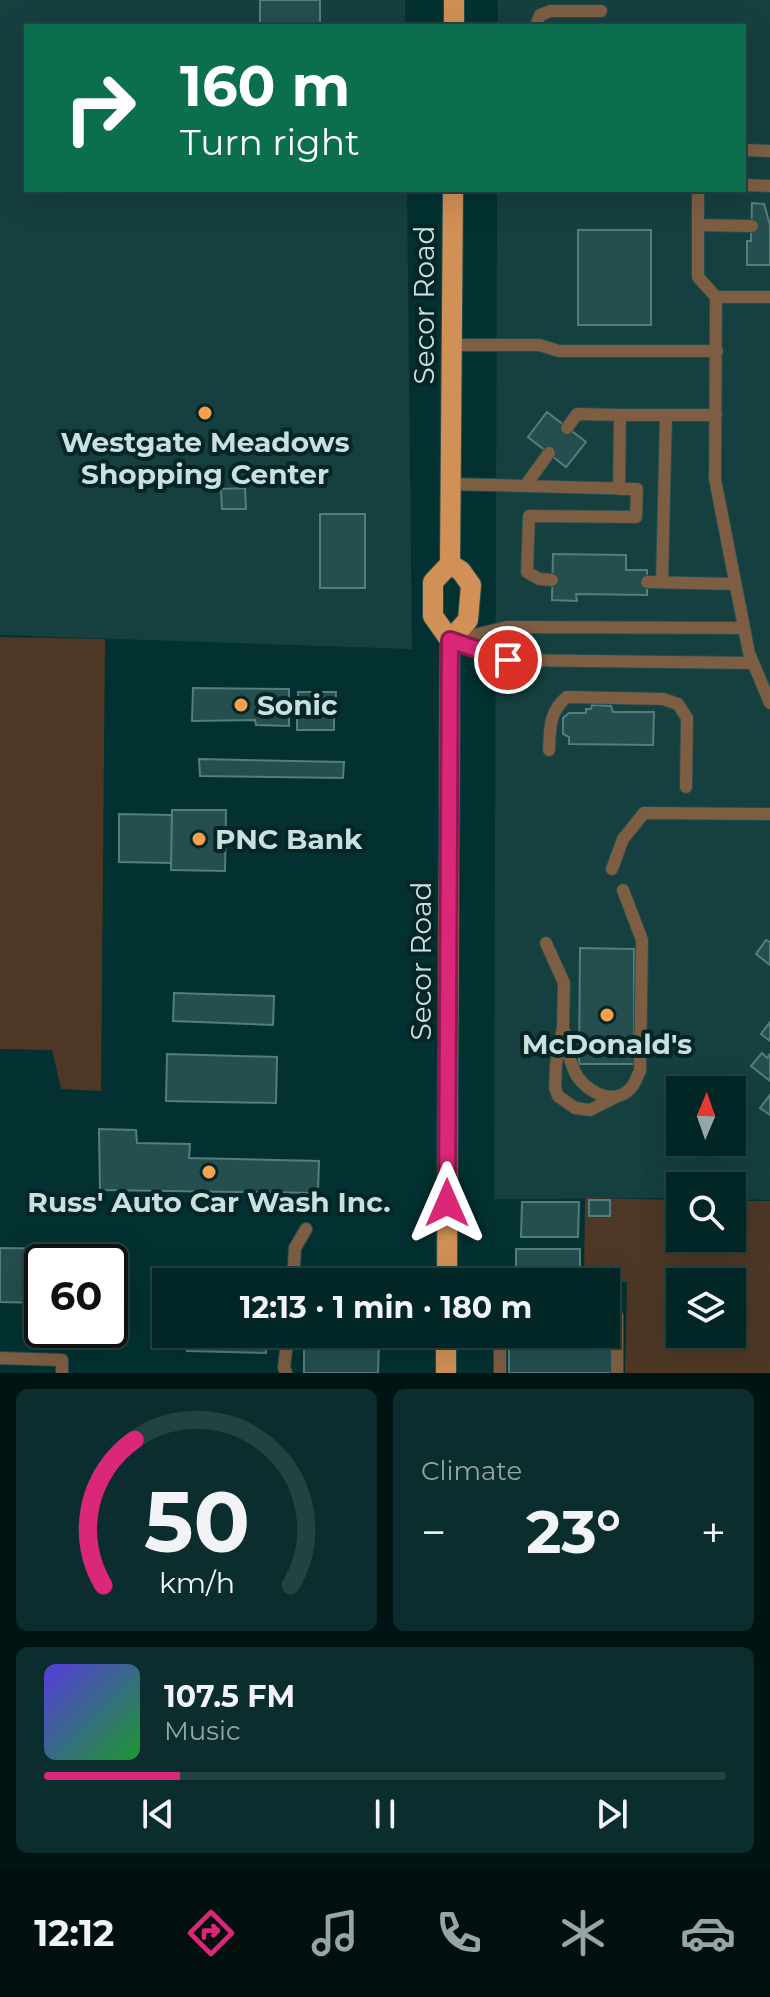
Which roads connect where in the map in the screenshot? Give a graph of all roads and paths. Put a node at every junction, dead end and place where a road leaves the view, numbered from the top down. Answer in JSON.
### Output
{"nodes":[{"id":1,"x":454,"y":0,"type":"edge"},
{"id":2,"x":601,"y":11,"type":"dead end"},
{"id":3,"x":454,"y":24,"type":"edge"},
{"id":4,"x":537,"y":24,"type":"edge"},
{"id":5,"x":746,"y":150,"type":"edge"},
{"id":6,"x":770,"y":151,"type":"edge"},
{"id":7,"x":746,"y":185,"type":"edge"},
{"id":8,"x":770,"y":186,"type":"edge"},
{"id":9,"x":453,"y":192,"type":"edge"},
{"id":10,"x":698,"y":192,"type":"edge"},
{"id":11,"x":698,"y":225,"type":"junction"},
{"id":12,"x":752,"y":226,"type":"dead end"},
{"id":13,"x":716,"y":297,"type":"junction"},
{"id":14,"x":770,"y":297,"type":"edge"},
{"id":15,"x":452,"y":345,"type":"junction"},
{"id":16,"x":717,"y":351,"type":"junction"},
{"id":17,"x":620,"y":415,"type":"junction"},
{"id":18,"x":666,"y":415,"type":"junction"},
{"id":19,"x":716,"y":415,"type":"junction"},
{"id":20,"x":567,"y":428,"type":"dead end"},
{"id":21,"x":549,"y":453,"type":"dead end"},
{"id":22,"x":451,"y":484,"type":"junction"},
{"id":23,"x":525,"y":486,"type":"junction"},
{"id":24,"x":619,"y":489,"type":"junction"},
{"id":25,"x":450,"y":564,"type":"junction"},
{"id":26,"x":552,"y":580,"type":"dead end"},
{"id":27,"x":647,"y":582,"type":"dead end"},
{"id":28,"x":662,"y":582,"type":"junction"},
{"id":29,"x":734,"y":584,"type":"junction"},
{"id":30,"x":743,"y":628,"type":"junction"},
{"id":31,"x":450,"y":640,"type":"junction"},
{"id":32,"x":753,"y":663,"type":"junction"},
{"id":33,"x":770,"y":703,"type":"edge"},
{"id":34,"x":549,"y":750,"type":"dead end"},
{"id":35,"x":686,"y":787,"type":"dead end"},
{"id":36,"x":770,"y":814,"type":"edge"},
{"id":37,"x":612,"y":869,"type":"dead end"},
{"id":38,"x":623,"y":890,"type":"dead end"},
{"id":39,"x":546,"y":943,"type":"dead end"},
{"id":40,"x":563,"y":1027,"type":"junction"},
{"id":41,"x":621,"y":1094,"type":"junction"},
{"id":42,"x":306,"y":1229,"type":"dead end"},
{"id":43,"x":294,"y":1268,"type":"edge"},
{"id":44,"x":447,"y":1268,"type":"edge"},
{"id":45,"x":286,"y":1348,"type":"edge"},
{"id":46,"x":446,"y":1348,"type":"edge"},
{"id":47,"x":500,"y":1348,"type":"edge"},
{"id":48,"x":617,"y":1348,"type":"edge"},
{"id":49,"x":0,"y":1358,"type":"edge"},
{"id":50,"x":62,"y":1373,"type":"edge"},
{"id":51,"x":286,"y":1373,"type":"edge"},
{"id":52,"x":446,"y":1373,"type":"edge"},
{"id":53,"x":500,"y":1373,"type":"edge"},
{"id":54,"x":617,"y":1373,"type":"edge"}],
"edges":[{"from":1,"to":3,"type":"main road"},
{"from":2,"to":4,"type":"lane"},
{"from":5,"to":6,"type":"lane"},
{"from":7,"to":8,"type":"lane"},
{"from":9,"to":15,"type":"main road","name":"Secor Road"},
{"from":10,"to":11,"type":"lane"},
{"from":11,"to":12,"type":"lane"},
{"from":11,"to":13,"type":"lane"},
{"from":13,"to":14,"type":"lane"},
{"from":13,"to":16,"type":"lane"},
{"from":15,"to":16,"type":"lane"},
{"from":15,"to":22,"type":"main road","name":"Secor Road"},
{"from":16,"to":19,"type":"lane"},
{"from":17,"to":18,"type":"lane"},
{"from":17,"to":20,"type":"lane"},
{"from":17,"to":24,"type":"lane"},
{"from":18,"to":19,"type":"lane"},
{"from":18,"to":28,"type":"lane"},
{"from":19,"to":29,"type":"lane"},
{"from":21,"to":23,"type":"lane"},
{"from":22,"to":23,"type":"lane"},
{"from":22,"to":25,"type":"main road","name":"Secor Road"},
{"from":23,"to":24,"type":"lane"},
{"from":24,"to":26,"type":"lane"},
{"from":25,"to":31,"type":"main road","name":"Secor Road"},
{"from":25,"to":31,"type":"main road","name":"Secor Road"},
{"from":27,"to":28,"type":"lane"},
{"from":28,"to":29,"type":"lane"},
{"from":29,"to":30,"type":"lane"},
{"from":30,"to":31,"type":"lane"},
{"from":30,"to":32,"type":"lane"},
{"from":31,"to":32,"type":"lane"},
{"from":31,"to":44,"type":"main road","name":"Secor Road"},
{"from":32,"to":33,"type":"lane"},
{"from":34,"to":35,"type":"lane"},
{"from":36,"to":37,"type":"lane"},
{"from":38,"to":41,"type":"lane"},
{"from":39,"to":40,"type":"lane"},
{"from":40,"to":41,"type":"lane"},
{"from":40,"to":41,"type":"lane"},
{"from":42,"to":43,"type":"lane"},
{"from":45,"to":51,"type":"lane"},
{"from":46,"to":52,"type":"main road"},
{"from":47,"to":53,"type":"lane"},
{"from":48,"to":54,"type":"lane"},
{"from":49,"to":50,"type":"lane"}]}
